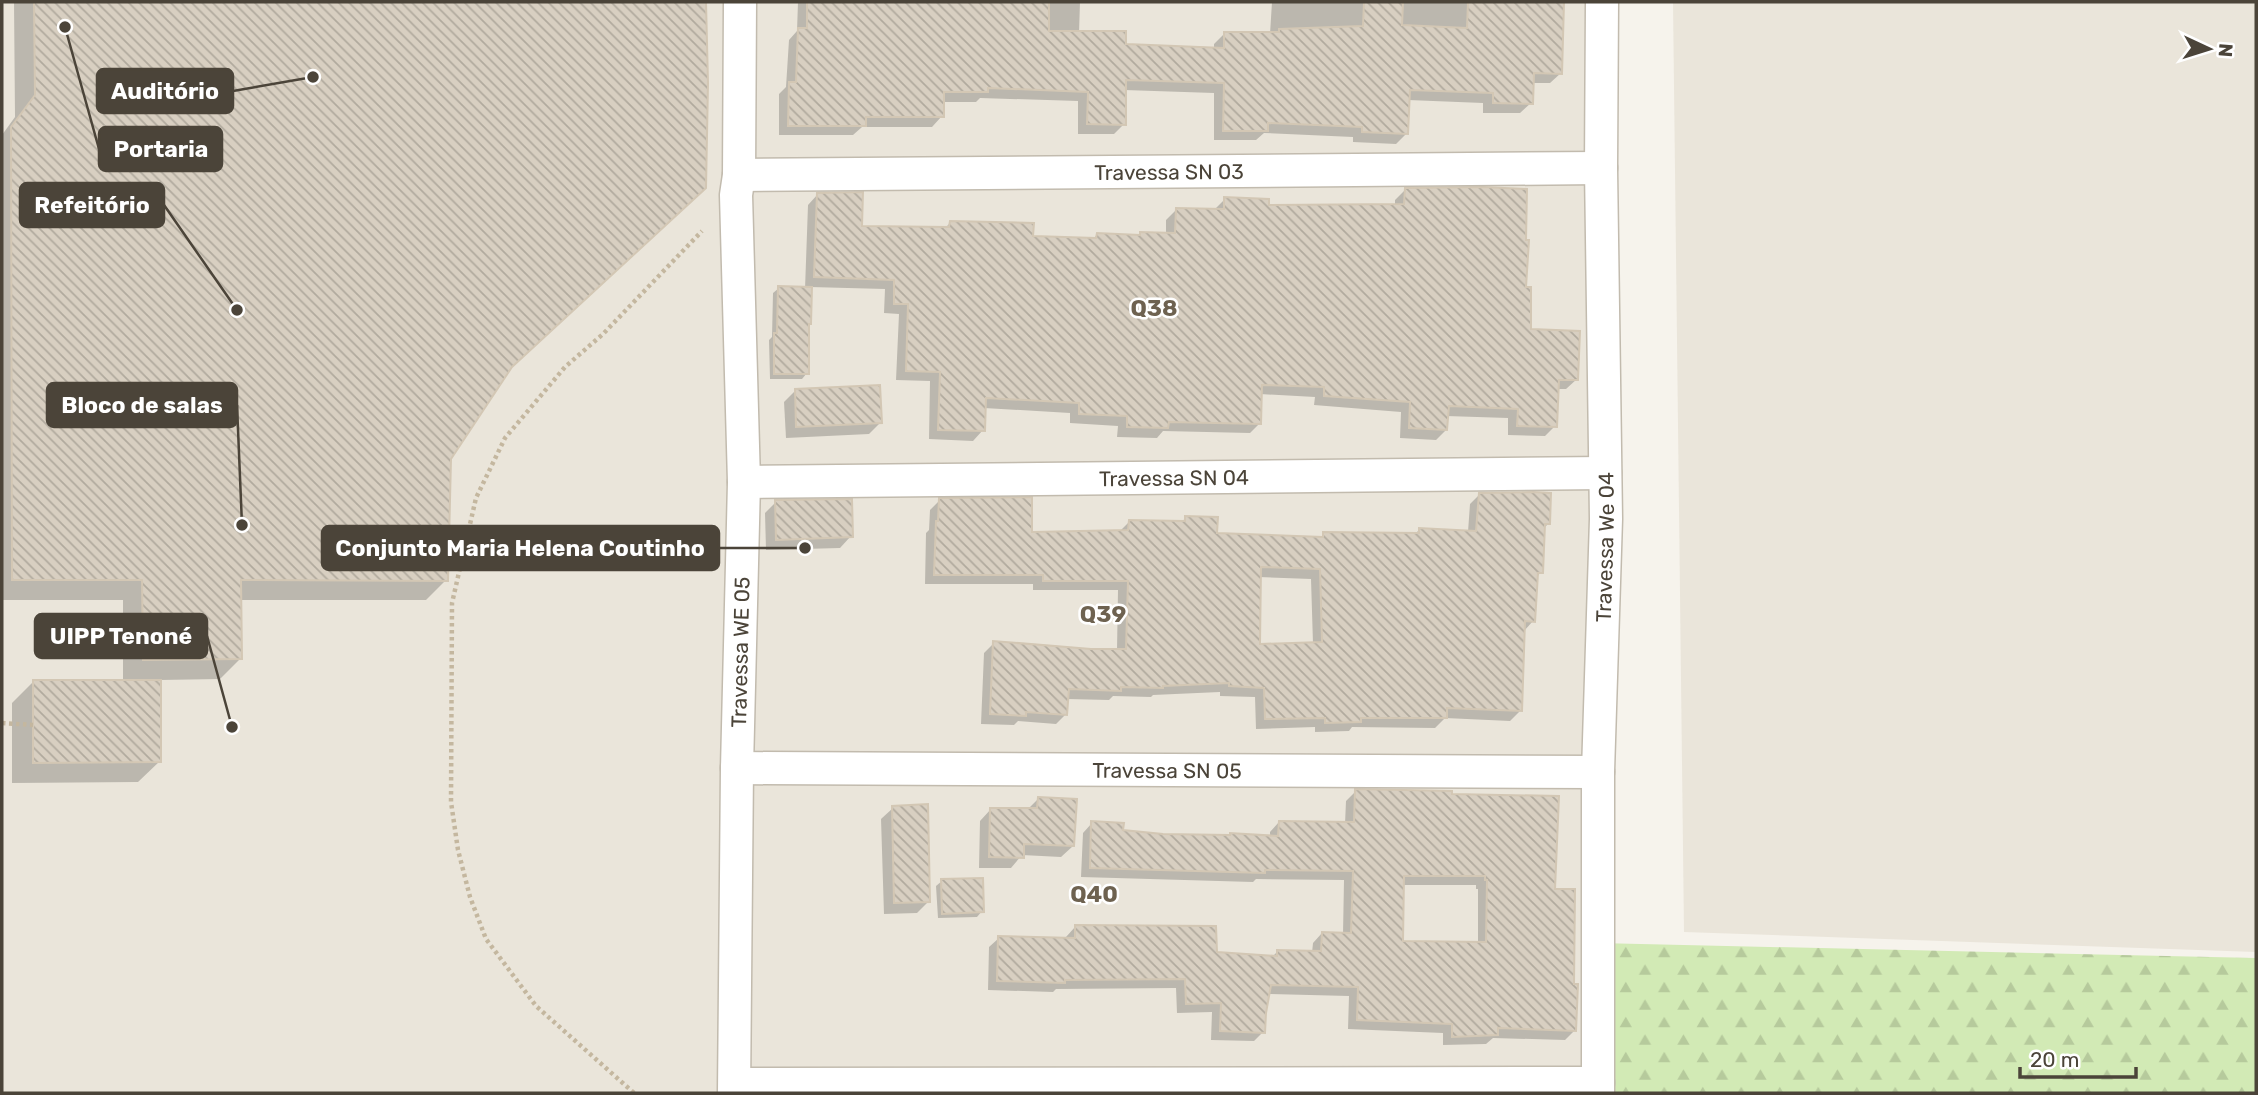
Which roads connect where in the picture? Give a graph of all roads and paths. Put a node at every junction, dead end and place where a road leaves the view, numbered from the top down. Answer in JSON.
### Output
{"nodes":[{"id":1,"x":740,"y":2,"type":"edge"},
{"id":2,"x":1602,"y":2,"type":"edge"},
{"id":3,"x":1601,"y":167,"type":"junction"},
{"id":4,"x":737,"y":185,"type":"junction"},
{"id":5,"x":1605,"y":472,"type":"junction"},
{"id":6,"x":744,"y":482,"type":"junction"},
{"id":7,"x":2,"y":723,"type":"edge"},
{"id":8,"x":33,"y":725,"type":"dead end"},
{"id":9,"x":737,"y":768,"type":"junction"},
{"id":10,"x":1598,"y":772,"type":"junction"},
{"id":11,"x":1598,"y":1088,"type":"edge"},
{"id":12,"x":735,"y":1089,"type":"edge"},
{"id":13,"x":634,"y":1093,"type":"edge"}],
"edges":[{"from":1,"to":4,"type":"street","name":"Travessa WE 05"},
{"from":2,"to":3,"type":"street","name":"Travessa We 04"},
{"from":3,"to":4,"type":"street","name":"Travessa SN 03"},
{"from":3,"to":5,"type":"street","name":"Travessa We 04"},
{"from":4,"to":6,"type":"street","name":"Travessa WE 05"},
{"from":4,"to":13,"type":"path"},
{"from":5,"to":6,"type":"street","name":"Travessa SN 04"},
{"from":5,"to":10,"type":"street","name":"Travessa We 04"},
{"from":6,"to":9,"type":"street","name":"Travessa WE 05"},
{"from":7,"to":8,"type":"path"},
{"from":9,"to":10,"type":"street","name":"Travessa SN 05"},
{"from":9,"to":12,"type":"street","name":"Travessa WE 05"},
{"from":10,"to":11,"type":"street","name":"Travessa We 04"},
{"from":11,"to":12,"type":"street"}]}
